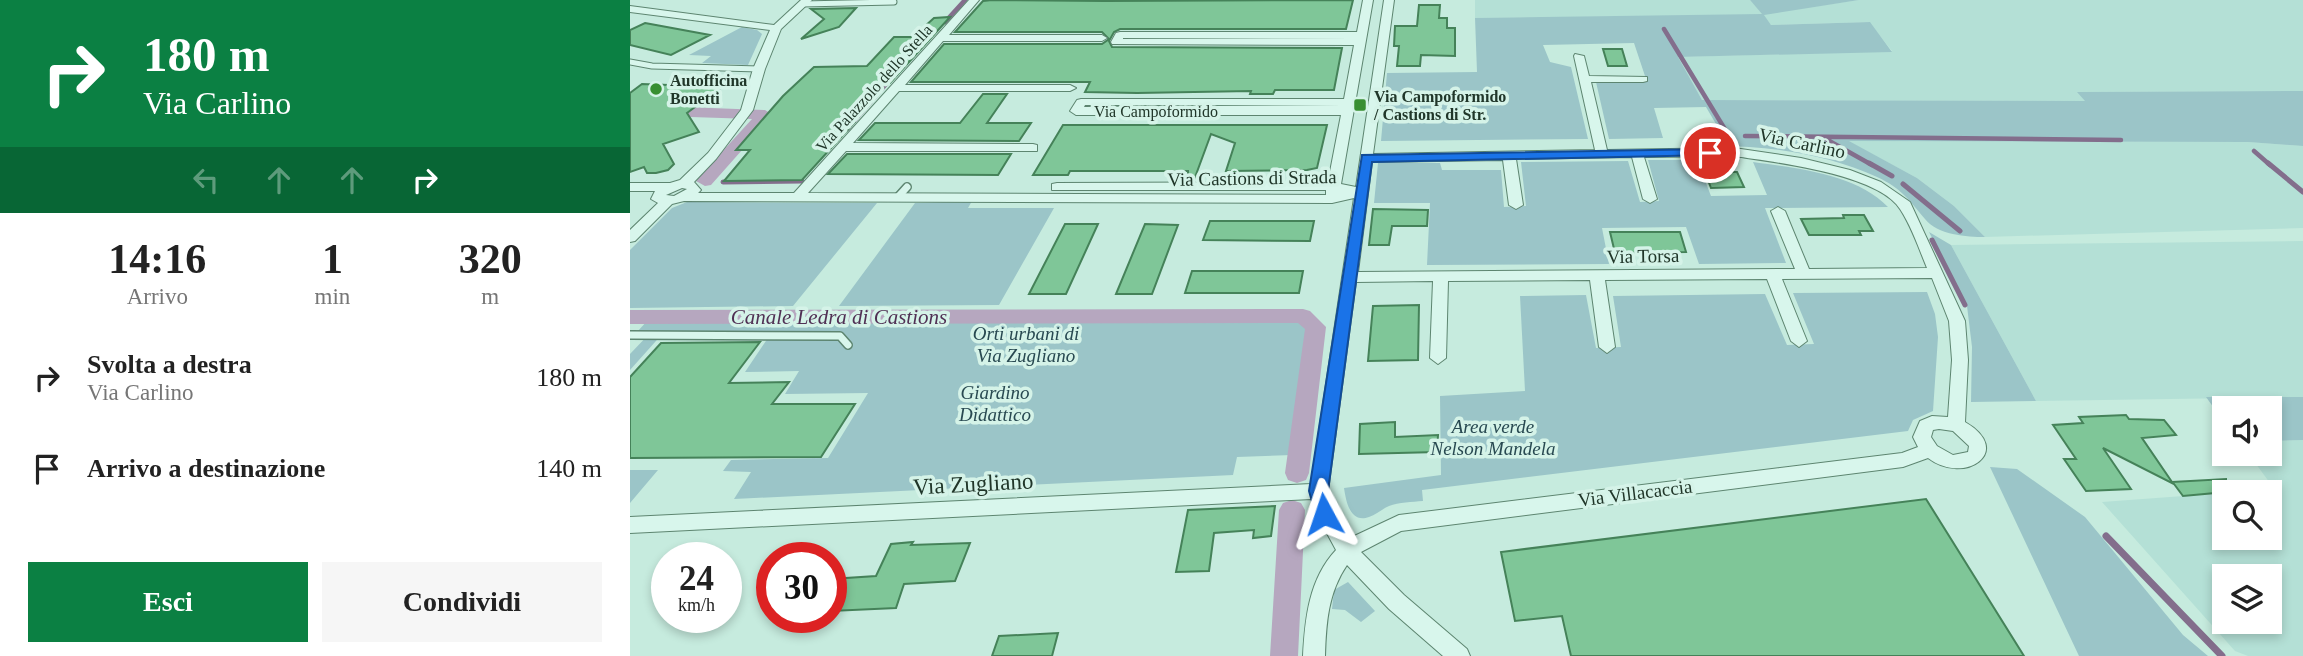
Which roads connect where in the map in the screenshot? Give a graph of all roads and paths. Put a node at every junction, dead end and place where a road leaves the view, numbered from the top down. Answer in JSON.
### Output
{"nodes":[{"id":1,"x":974,"y":0,"type":"edge"},
{"id":2,"x":1368,"y":0,"type":"edge"},
{"id":3,"x":1389,"y":0,"type":"edge"},
{"id":4,"x":805,"y":2,"type":"edge"},
{"id":5,"x":894,"y":2,"type":"dead end"},
{"id":6,"x":630,"y":9,"type":"edge"},
{"id":7,"x":776,"y":28,"type":"junction"},
{"id":8,"x":940,"y":38,"type":"junction"},
{"id":9,"x":1102,"y":38,"type":"dead end"},
{"id":10,"x":1361,"y":39,"type":"junction"},
{"id":11,"x":1579,"y":56,"type":"dead end"},
{"id":12,"x":630,"y":62,"type":"edge"},
{"id":13,"x":759,"y":69,"type":"junction"},
{"id":14,"x":1584,"y":79,"type":"junction"},
{"id":15,"x":1643,"y":79,"type":"dead end"},
{"id":16,"x":896,"y":88,"type":"junction"},
{"id":17,"x":1070,"y":88,"type":"dead end"},
{"id":18,"x":1349,"y":107,"type":"junction"},
{"id":19,"x":1440,"y":142,"type":"dead end"},
{"id":20,"x":844,"y":147,"type":"junction"},
{"id":21,"x":1032,"y":148,"type":"dead end"},
{"id":22,"x":1637,"y":153,"type":"junction"},
{"id":23,"x":1602,"y":154,"type":"junction"},
{"id":24,"x":1509,"y":156,"type":"junction"},
{"id":25,"x":1441,"y":157,"type":"junction"},
{"id":26,"x":1367,"y":158,"type":"junction"},
{"id":27,"x":630,"y":187,"type":"edge"},
{"id":28,"x":687,"y":189,"type":"junction"},
{"id":29,"x":803,"y":192,"type":"junction"},
{"id":30,"x":1362,"y":192,"type":"junction"},
{"id":31,"x":1333,"y":193,"type":"junction"},
{"id":32,"x":665,"y":195,"type":"junction"},
{"id":33,"x":630,"y":197,"type":"edge"},
{"id":34,"x":1650,"y":200,"type":"dead end"},
{"id":35,"x":1516,"y":205,"type":"dead end"},
{"id":36,"x":1778,"y":211,"type":"dead end"},
{"id":37,"x":630,"y":238,"type":"edge"},
{"id":38,"x":1937,"y":273,"type":"junction"},
{"id":39,"x":1773,"y":274,"type":"junction"},
{"id":40,"x":1804,"y":274,"type":"junction"},
{"id":41,"x":1597,"y":276,"type":"junction"},
{"id":42,"x":1349,"y":277,"type":"junction"},
{"id":43,"x":1441,"y":277,"type":"junction"},
{"id":44,"x":630,"y":335,"type":"edge"},
{"id":45,"x":1799,"y":341,"type":"dead end"},
{"id":46,"x":848,"y":345,"type":"dead end"},
{"id":47,"x":1607,"y":347,"type":"dead end"},
{"id":48,"x":1438,"y":358,"type":"dead end"},
{"id":49,"x":1956,"y":425,"type":"junction"},
{"id":50,"x":1929,"y":450,"type":"junction"},
{"id":51,"x":1319,"y":491,"type":"junction"},
{"id":52,"x":630,"y":525,"type":"edge"},
{"id":53,"x":1348,"y":552,"type":"junction"},
{"id":54,"x":1314,"y":656,"type":"edge"},
{"id":55,"x":1459,"y":656,"type":"edge"}],
"edges":[{"from":1,"to":8,"type":"street","name":"Via Palazzolo dello Stella"},
{"from":2,"to":10,"type":"street"},
{"from":3,"to":26,"type":"street"},
{"from":4,"to":5,"type":"lane"},
{"from":4,"to":7,"type":"street"},
{"from":6,"to":7,"type":"street"},
{"from":7,"to":13,"type":"street"},
{"from":8,"to":9,"type":"street"},
{"from":8,"to":16,"type":"street","name":"Via Palazzolo dello Stella"},
{"from":10,"to":10,"type":"street"},
{"from":10,"to":18,"type":"street"},
{"from":11,"to":14,"type":"street"},
{"from":12,"to":13,"type":"lane"},
{"from":13,"to":28,"type":"street"},
{"from":14,"to":15,"type":"street"},
{"from":14,"to":23,"type":"street"},
{"from":16,"to":17,"type":"street"},
{"from":16,"to":20,"type":"street","name":"Via Palazzolo dello Stella"},
{"from":18,"to":18,"type":"street","name":"Via Campoformido"},
{"from":18,"to":31,"type":"street"},
{"from":19,"to":25,"type":"street"},
{"from":20,"to":21,"type":"street"},
{"from":20,"to":29,"type":"street","name":"Via Palazzolo dello Stella"},
{"from":22,"to":23,"type":"street","name":"Via Carlino"},
{"from":22,"to":34,"type":"street"},
{"from":22,"to":38,"type":"street","name":"Via Carlino"},
{"from":23,"to":24,"type":"street","name":"Via Carlino"},
{"from":24,"to":25,"type":"street","name":"Via Carlino"},
{"from":24,"to":35,"type":"street"},
{"from":25,"to":26,"type":"street","name":"Via Carlino"},
{"from":26,"to":30,"type":"street"},
{"from":27,"to":32,"type":"street"},
{"from":28,"to":29,"type":"street","name":"Via Castions di Strada"},
{"from":28,"to":32,"type":"street","name":"Via Castions di Strada"},
{"from":29,"to":31,"type":"street","name":"Via Castions di Strada"},
{"from":30,"to":31,"type":"street","name":"Via Castions di Strada"},
{"from":30,"to":42,"type":"street"},
{"from":32,"to":33,"type":"street"},
{"from":32,"to":37,"type":"street"},
{"from":36,"to":40,"type":"street"},
{"from":38,"to":40,"type":"street","name":"Via Torsa"},
{"from":38,"to":49,"type":"street","name":"Via Carlino"},
{"from":39,"to":40,"type":"street","name":"Via Torsa"},
{"from":39,"to":41,"type":"street","name":"Via Torsa"},
{"from":39,"to":45,"type":"street"},
{"from":41,"to":43,"type":"street","name":"Via Torsa"},
{"from":41,"to":47,"type":"street"},
{"from":42,"to":43,"type":"street","name":"Via Torsa"},
{"from":42,"to":51,"type":"street"},
{"from":43,"to":48,"type":"street"},
{"from":44,"to":46,"type":"lane"},
{"from":49,"to":50,"type":"street"},
{"from":49,"to":50,"type":"street"},
{"from":50,"to":53,"type":"street","name":"Via Villacaccia"},
{"from":51,"to":52,"type":"street","name":"Via Zugliano"},
{"from":51,"to":53,"type":"street"},
{"from":53,"to":54,"type":"street","name":"Via Villacaccia"},
{"from":53,"to":55,"type":"street"}]}
